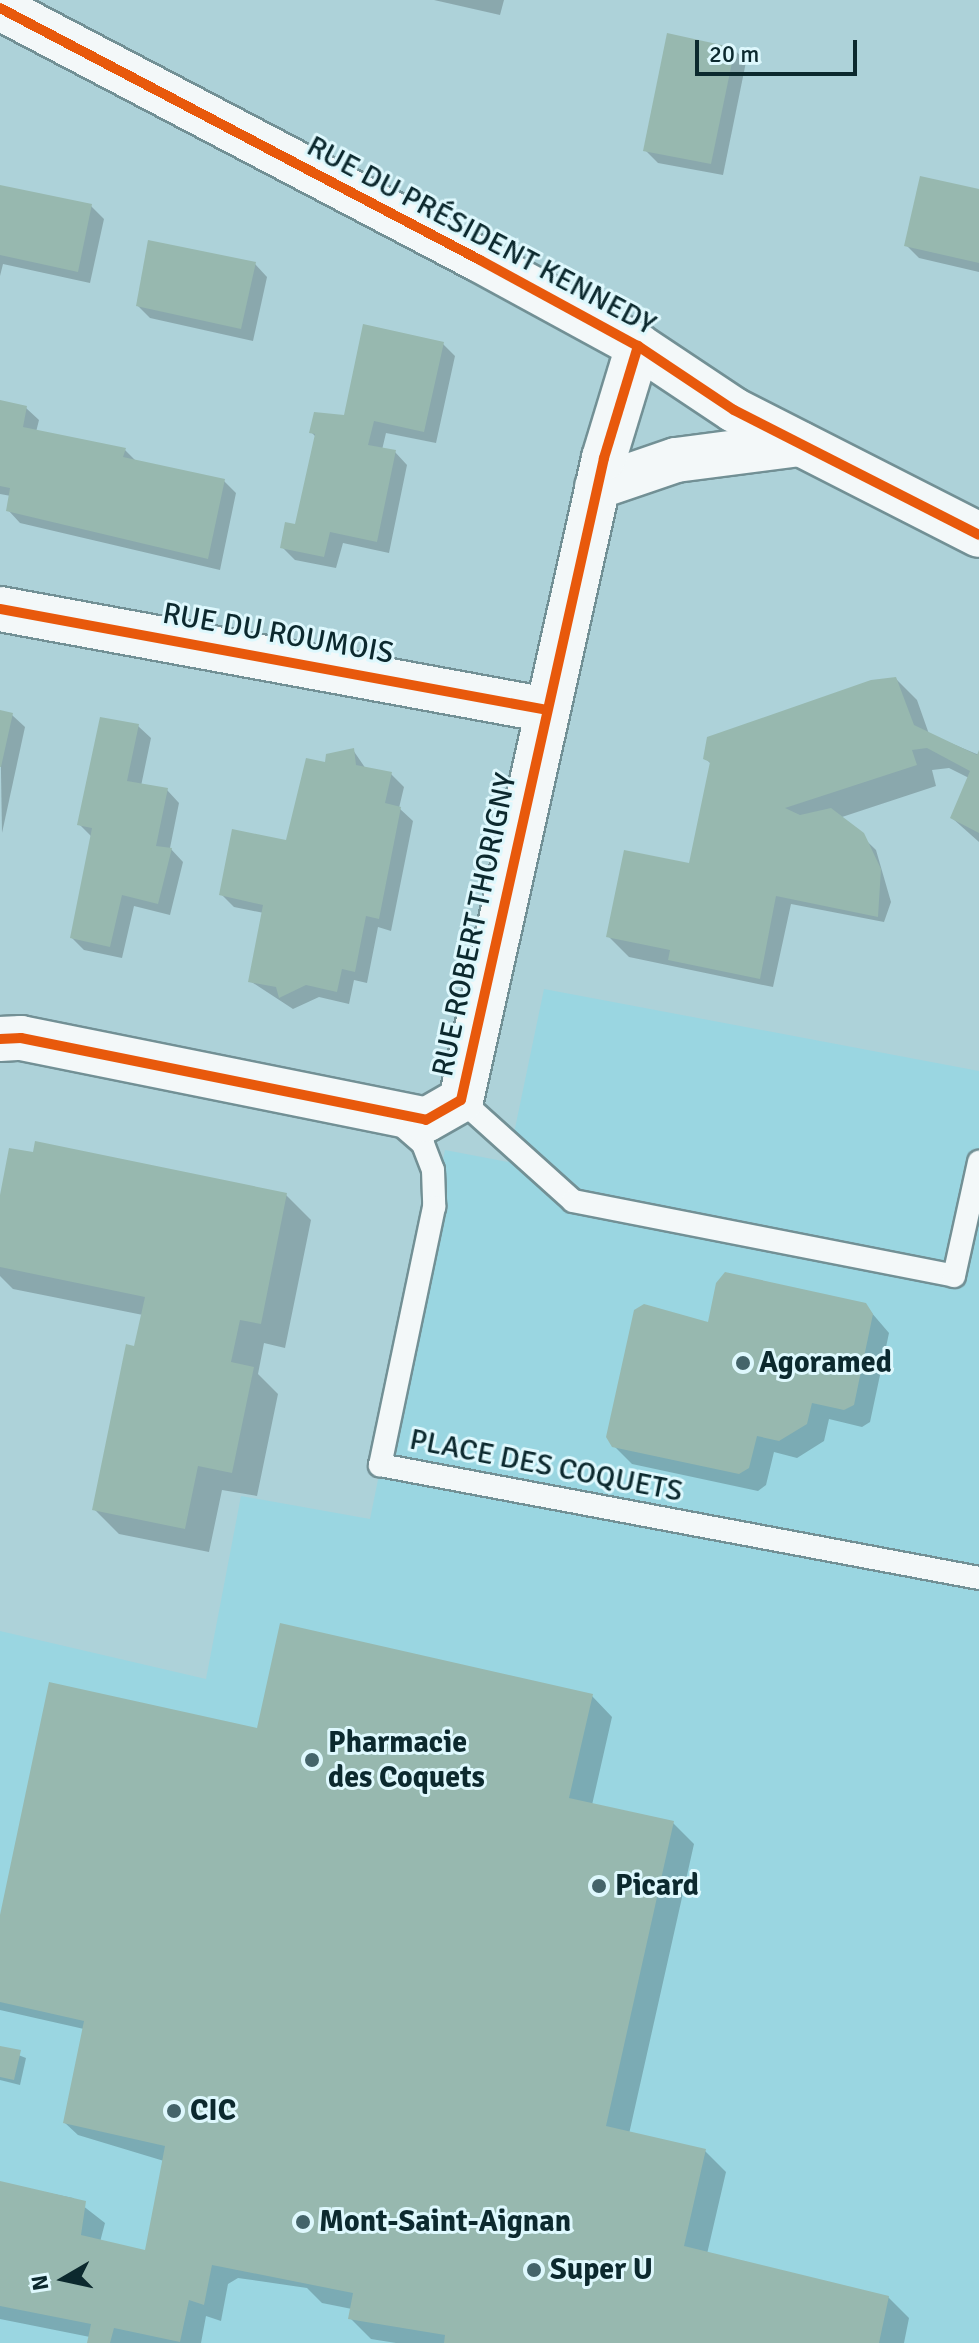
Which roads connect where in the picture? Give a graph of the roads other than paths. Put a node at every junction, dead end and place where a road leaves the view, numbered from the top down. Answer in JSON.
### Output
{"nodes":[{"id":1,"x":0,"y":8,"type":"edge"},
{"id":2,"x":638,"y":346,"type":"junction"},
{"id":3,"x":800,"y":444,"type":"junction"},
{"id":4,"x":597,"y":487,"type":"junction"},
{"id":5,"x":979,"y":535,"type":"edge"},
{"id":6,"x":0,"y":609,"type":"edge"},
{"id":7,"x":547,"y":710,"type":"junction"},
{"id":8,"x":0,"y":1039,"type":"edge"},
{"id":9,"x":461,"y":1100,"type":"junction"},
{"id":10,"x":383,"y":1114,"type":"junction"},
{"id":11,"x":979,"y":1162,"type":"edge"},
{"id":12,"x":979,"y":1578,"type":"edge"}],
"edges":[{"from":1,"to":2,"type":"street","name":"RUE DU PRÉSIDENT KENNEDY"},
{"from":2,"to":3,"type":"street","name":"RUE DU PRÉSIDENT KENNEDY"},
{"from":2,"to":4,"type":"street","name":"RUE ROBERT THORIGNY"},
{"from":3,"to":4,"type":"street"},
{"from":3,"to":5,"type":"street","name":"RUE DU PRÉSIDENT KENNEDY"},
{"from":4,"to":7,"type":"street","name":"RUE ROBERT THORIGNY"},
{"from":6,"to":7,"type":"street","name":"RUE DU ROUMOIS"},
{"from":7,"to":9,"type":"street","name":"RUE ROBERT THORIGNY"},
{"from":8,"to":10,"type":"street","name":"RUE ROBERT THORIGNY"},
{"from":9,"to":10,"type":"street","name":"RUE ROBERT THORIGNY"},
{"from":9,"to":11,"type":"lane"},
{"from":10,"to":12,"type":"lane","name":"PLACE DES COQUETS"}]}
